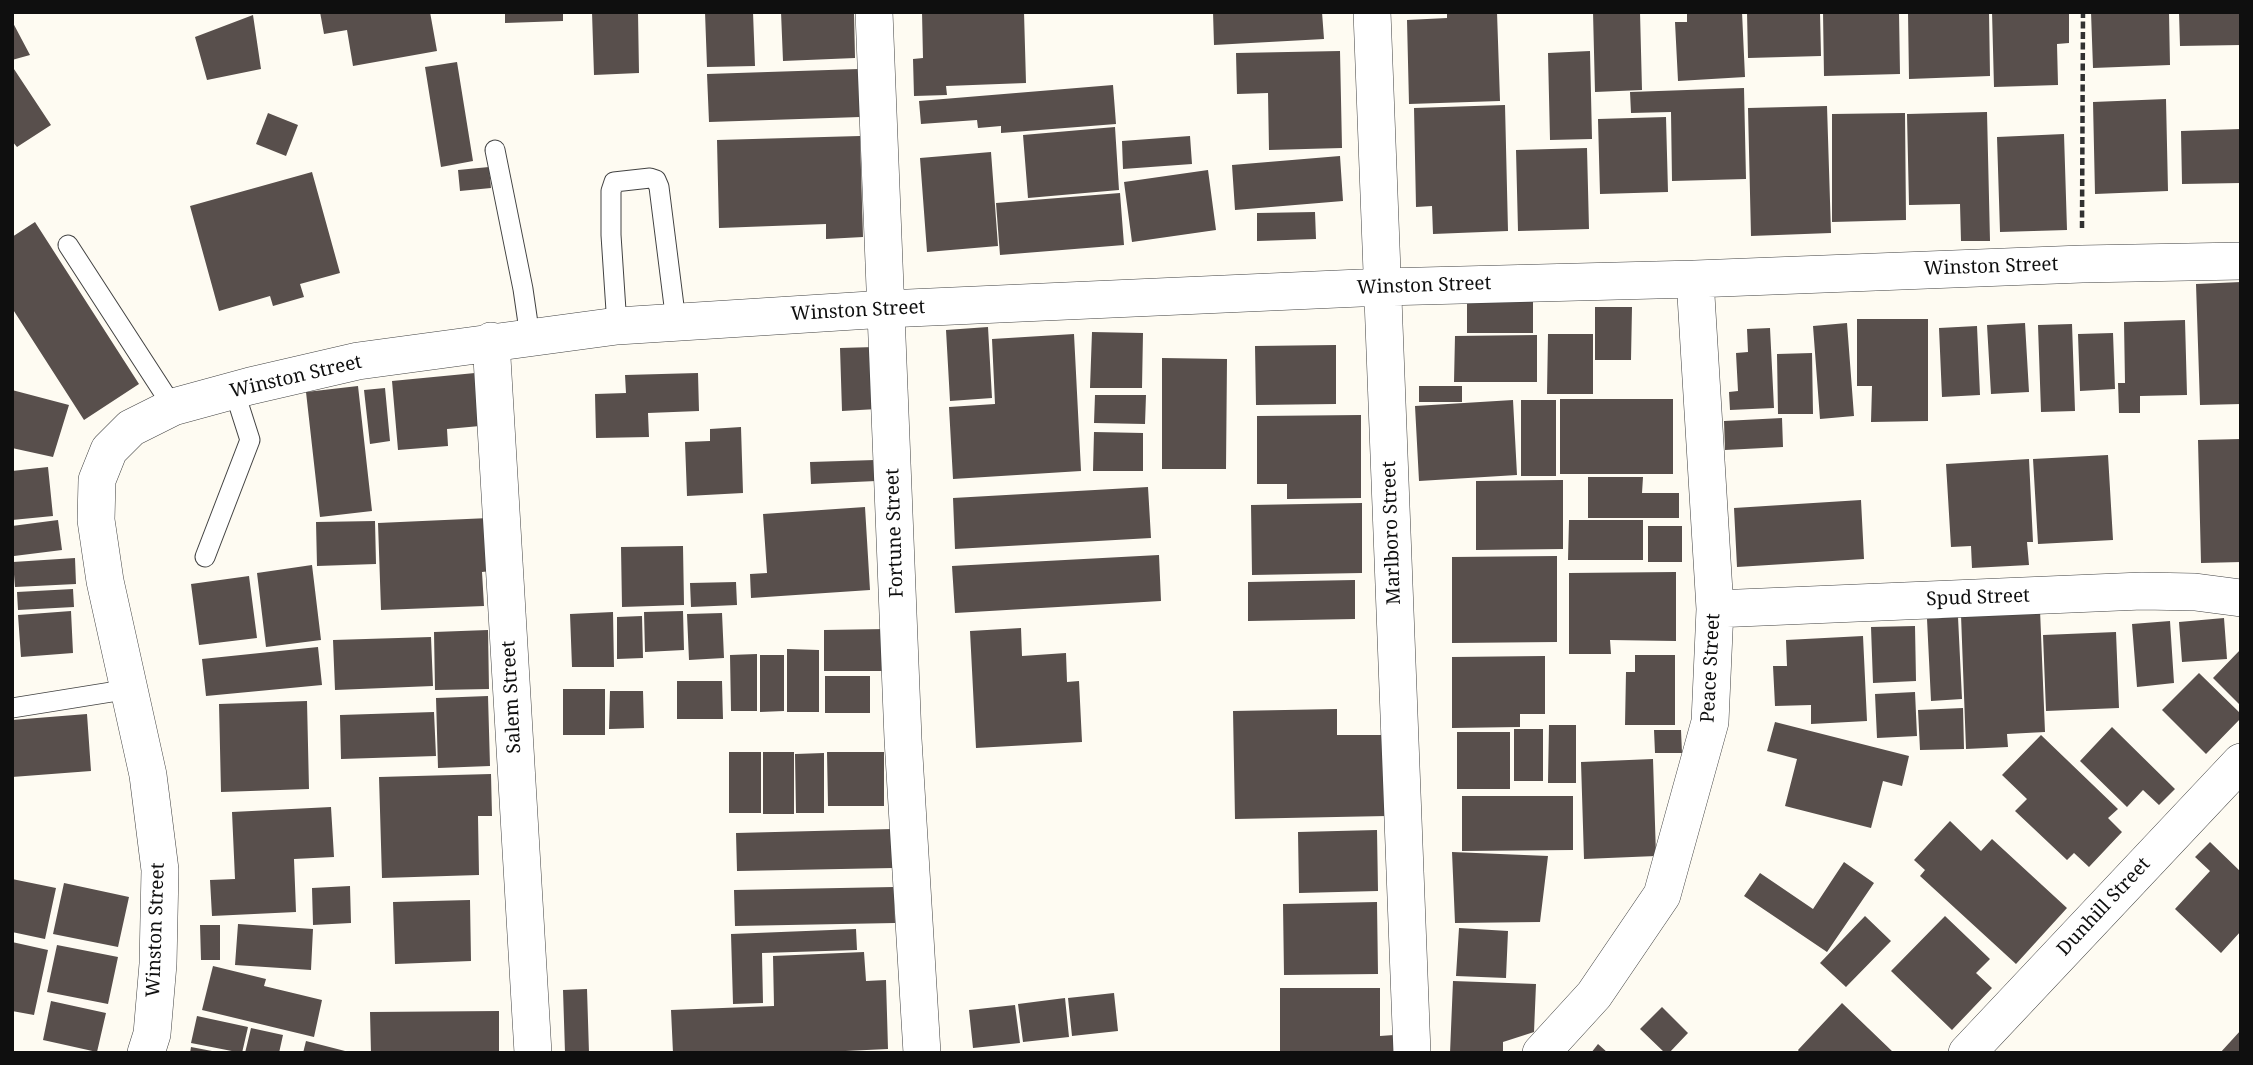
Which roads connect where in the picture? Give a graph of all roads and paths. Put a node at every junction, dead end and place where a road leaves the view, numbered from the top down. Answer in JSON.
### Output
{"nodes":[{"id":1,"x":874,"y":12,"type":"edge"},
{"id":2,"x":1372,"y":12,"type":"edge"},
{"id":3,"x":2083,"y":12,"type":"edge"},
{"id":4,"x":495,"y":150,"type":"dead end"},
{"id":5,"x":68,"y":245,"type":"dead end"},
{"id":6,"x":2241,"y":261,"type":"edge"},
{"id":7,"x":2082,"y":264,"type":"junction"},
{"id":8,"x":1695,"y":279,"type":"junction"},
{"id":9,"x":1382,"y":286,"type":"junction"},
{"id":10,"x":886,"y":309,"type":"junction"},
{"id":11,"x":676,"y":322,"type":"junction"},
{"id":12,"x":617,"y":326,"type":"junction"},
{"id":13,"x":530,"y":337,"type":"junction"},
{"id":14,"x":491,"y":341,"type":"junction"},
{"id":15,"x":234,"y":390,"type":"junction"},
{"id":16,"x":173,"y":407,"type":"junction"},
{"id":17,"x":205,"y":557,"type":"dead end"},
{"id":18,"x":2241,"y":598,"type":"edge"},
{"id":19,"x":1715,"y":609,"type":"junction"},
{"id":20,"x":130,"y":689,"type":"junction"},
{"id":21,"x":12,"y":708,"type":"edge"},
{"id":22,"x":2241,"y":762,"type":"edge"},
{"id":23,"x":146,"y":1053,"type":"edge"},
{"id":24,"x":533,"y":1053,"type":"edge"},
{"id":25,"x":922,"y":1053,"type":"edge"},
{"id":26,"x":1412,"y":1053,"type":"edge"},
{"id":27,"x":1541,"y":1053,"type":"edge"},
{"id":28,"x":1967,"y":1053,"type":"edge"}],
"edges":[{"from":1,"to":10,"type":"street","name":"Fortune Street"},
{"from":2,"to":9,"type":"street","name":"Marlboro Street"},
{"from":3,"to":7,"type":"path"},
{"from":4,"to":13,"type":"lane"},
{"from":5,"to":16,"type":"lane"},
{"from":6,"to":7,"type":"street","name":"Winston Street"},
{"from":7,"to":8,"type":"street","name":"Winston Street"},
{"from":8,"to":9,"type":"street","name":"Winston Street"},
{"from":8,"to":19,"type":"street","name":"Peace Street"},
{"from":9,"to":10,"type":"street","name":"Winston Street"},
{"from":9,"to":26,"type":"street","name":"Marlboro Street"},
{"from":10,"to":11,"type":"street","name":"Winston Street"},
{"from":10,"to":25,"type":"street","name":"Fortune Street"},
{"from":11,"to":12,"type":"street","name":"Winston Street"},
{"from":11,"to":12,"type":"lane"},
{"from":12,"to":13,"type":"street","name":"Winston Street"},
{"from":13,"to":14,"type":"street","name":"Winston Street"},
{"from":14,"to":15,"type":"street","name":"Winston Street"},
{"from":14,"to":24,"type":"street","name":"Salem Street"},
{"from":15,"to":16,"type":"street","name":"Winston Street"},
{"from":15,"to":17,"type":"lane"},
{"from":16,"to":20,"type":"street","name":"Winston Street"},
{"from":18,"to":19,"type":"street","name":"Spud Street"},
{"from":19,"to":27,"type":"street","name":"Peace Street"},
{"from":20,"to":21,"type":"lane"},
{"from":20,"to":23,"type":"street","name":"Winston Street"},
{"from":22,"to":28,"type":"street","name":"Dunhill Street"}]}
